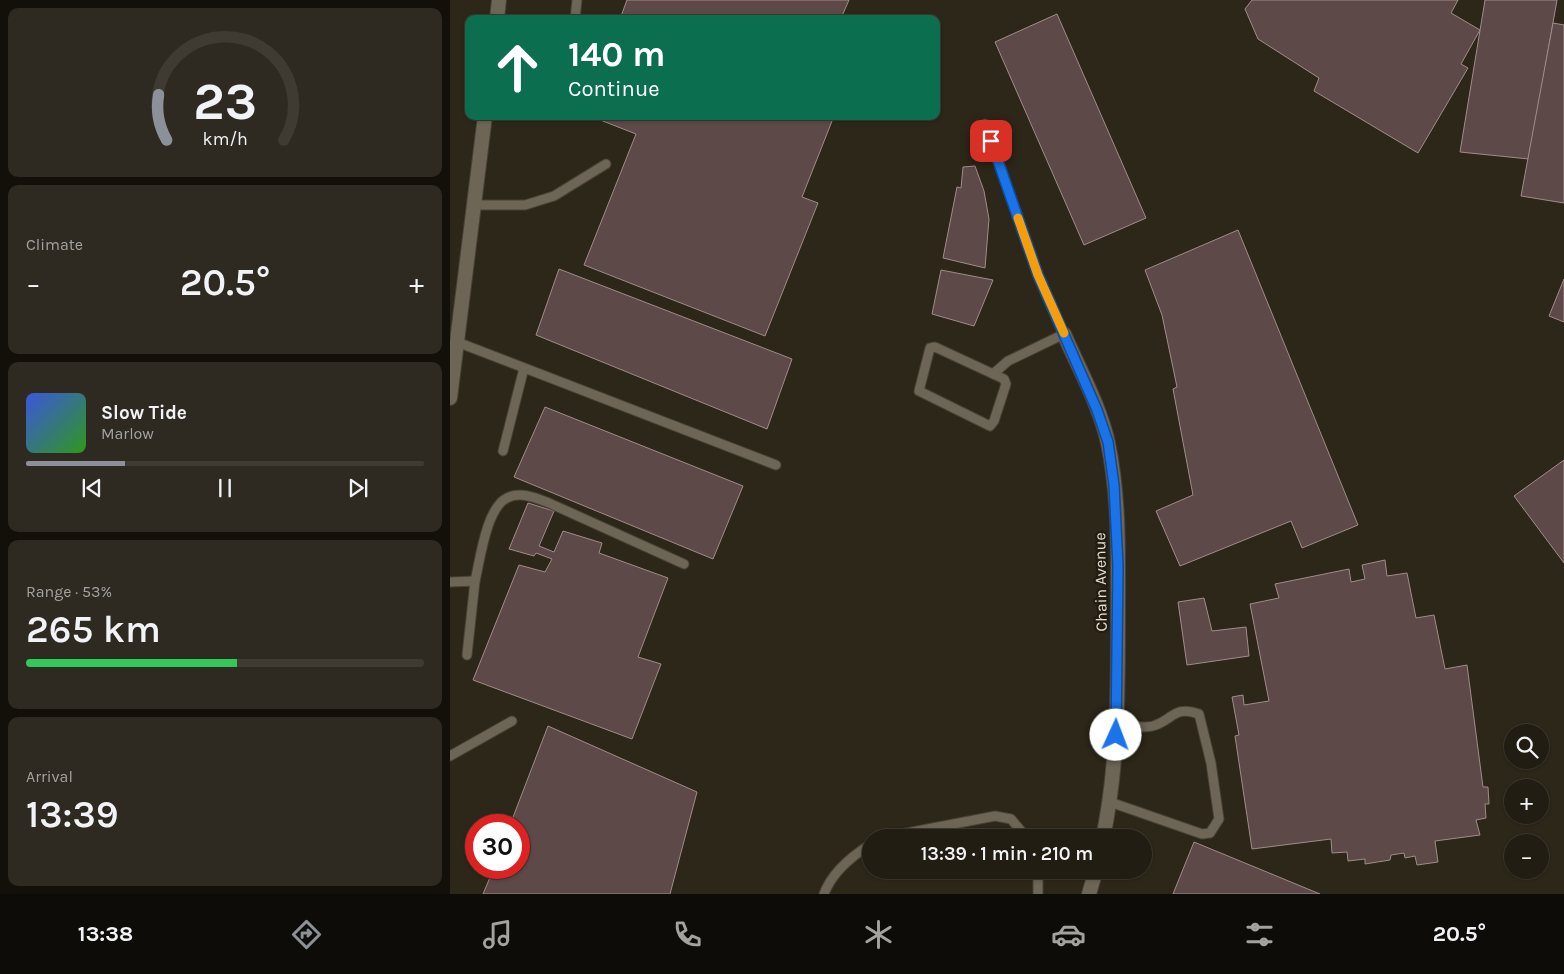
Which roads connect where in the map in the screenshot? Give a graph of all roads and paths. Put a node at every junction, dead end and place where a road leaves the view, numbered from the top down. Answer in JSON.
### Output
{"nodes":[{"id":1,"x":499,"y":0,"type":"edge"},
{"id":2,"x":577,"y":0,"type":"edge"},
{"id":3,"x":497,"y":15,"type":"edge"},
{"id":4,"x":575,"y":15,"type":"edge"},
{"id":5,"x":485,"y":120,"type":"edge"},
{"id":6,"x":985,"y":124,"type":"dead end"},
{"id":7,"x":606,"y":164,"type":"dead end"},
{"id":8,"x":474,"y":205,"type":"junction"},
{"id":9,"x":455,"y":332,"type":"edge"},
{"id":10,"x":1064,"y":334,"type":"junction"},
{"id":11,"x":524,"y":368,"type":"junction"},
{"id":12,"x":993,"y":374,"type":"junction"},
{"id":13,"x":451,"y":383,"type":"edge"},
{"id":14,"x":450,"y":398,"type":"edge"},
{"id":15,"x":503,"y":451,"type":"dead end"},
{"id":16,"x":776,"y":465,"type":"dead end"},
{"id":17,"x":684,"y":564,"type":"dead end"},
{"id":18,"x":475,"y":581,"type":"junction"},
{"id":19,"x":450,"y":582,"type":"edge"},
{"id":20,"x":467,"y":655,"type":"dead end"},
{"id":21,"x":512,"y":721,"type":"dead end"},
{"id":22,"x":1117,"y":724,"type":"junction"},
{"id":23,"x":450,"y":756,"type":"edge"},
{"id":24,"x":1110,"y":802,"type":"junction"},
{"id":25,"x":928,"y":829,"type":"edge"},
{"id":26,"x":1019,"y":829,"type":"edge"},
{"id":27,"x":1105,"y":829,"type":"edge"},
{"id":28,"x":862,"y":850,"type":"edge"},
{"id":29,"x":1038,"y":879,"type":"edge"},
{"id":30,"x":1093,"y":879,"type":"edge"},
{"id":31,"x":824,"y":894,"type":"edge"},
{"id":32,"x":1038,"y":894,"type":"edge"},
{"id":33,"x":1089,"y":894,"type":"edge"}],
"edges":[{"from":1,"to":3,"type":"street"},
{"from":2,"to":4,"type":"lane"},
{"from":5,"to":8,"type":"street"},
{"from":6,"to":10,"type":"lane"},
{"from":7,"to":8,"type":"lane"},
{"from":8,"to":9,"type":"street"},
{"from":9,"to":11,"type":"lane"},
{"from":9,"to":13,"type":"street"},
{"from":10,"to":12,"type":"lane"},
{"from":10,"to":22,"type":"street","name":"Chain Avenue"},
{"from":11,"to":15,"type":"lane"},
{"from":11,"to":16,"type":"lane"},
{"from":12,"to":12,"type":"lane"},
{"from":13,"to":14,"type":"street"},
{"from":17,"to":18,"type":"lane"},
{"from":18,"to":19,"type":"lane"},
{"from":18,"to":20,"type":"lane"},
{"from":21,"to":23,"type":"lane"},
{"from":22,"to":24,"type":"street","name":"Chain Avenue"},
{"from":22,"to":24,"type":"lane"},
{"from":24,"to":27,"type":"street","name":"Chain Avenue"},
{"from":25,"to":26,"type":"lane"},
{"from":28,"to":31,"type":"lane"},
{"from":29,"to":32,"type":"lane"},
{"from":30,"to":33,"type":"street"}]}
